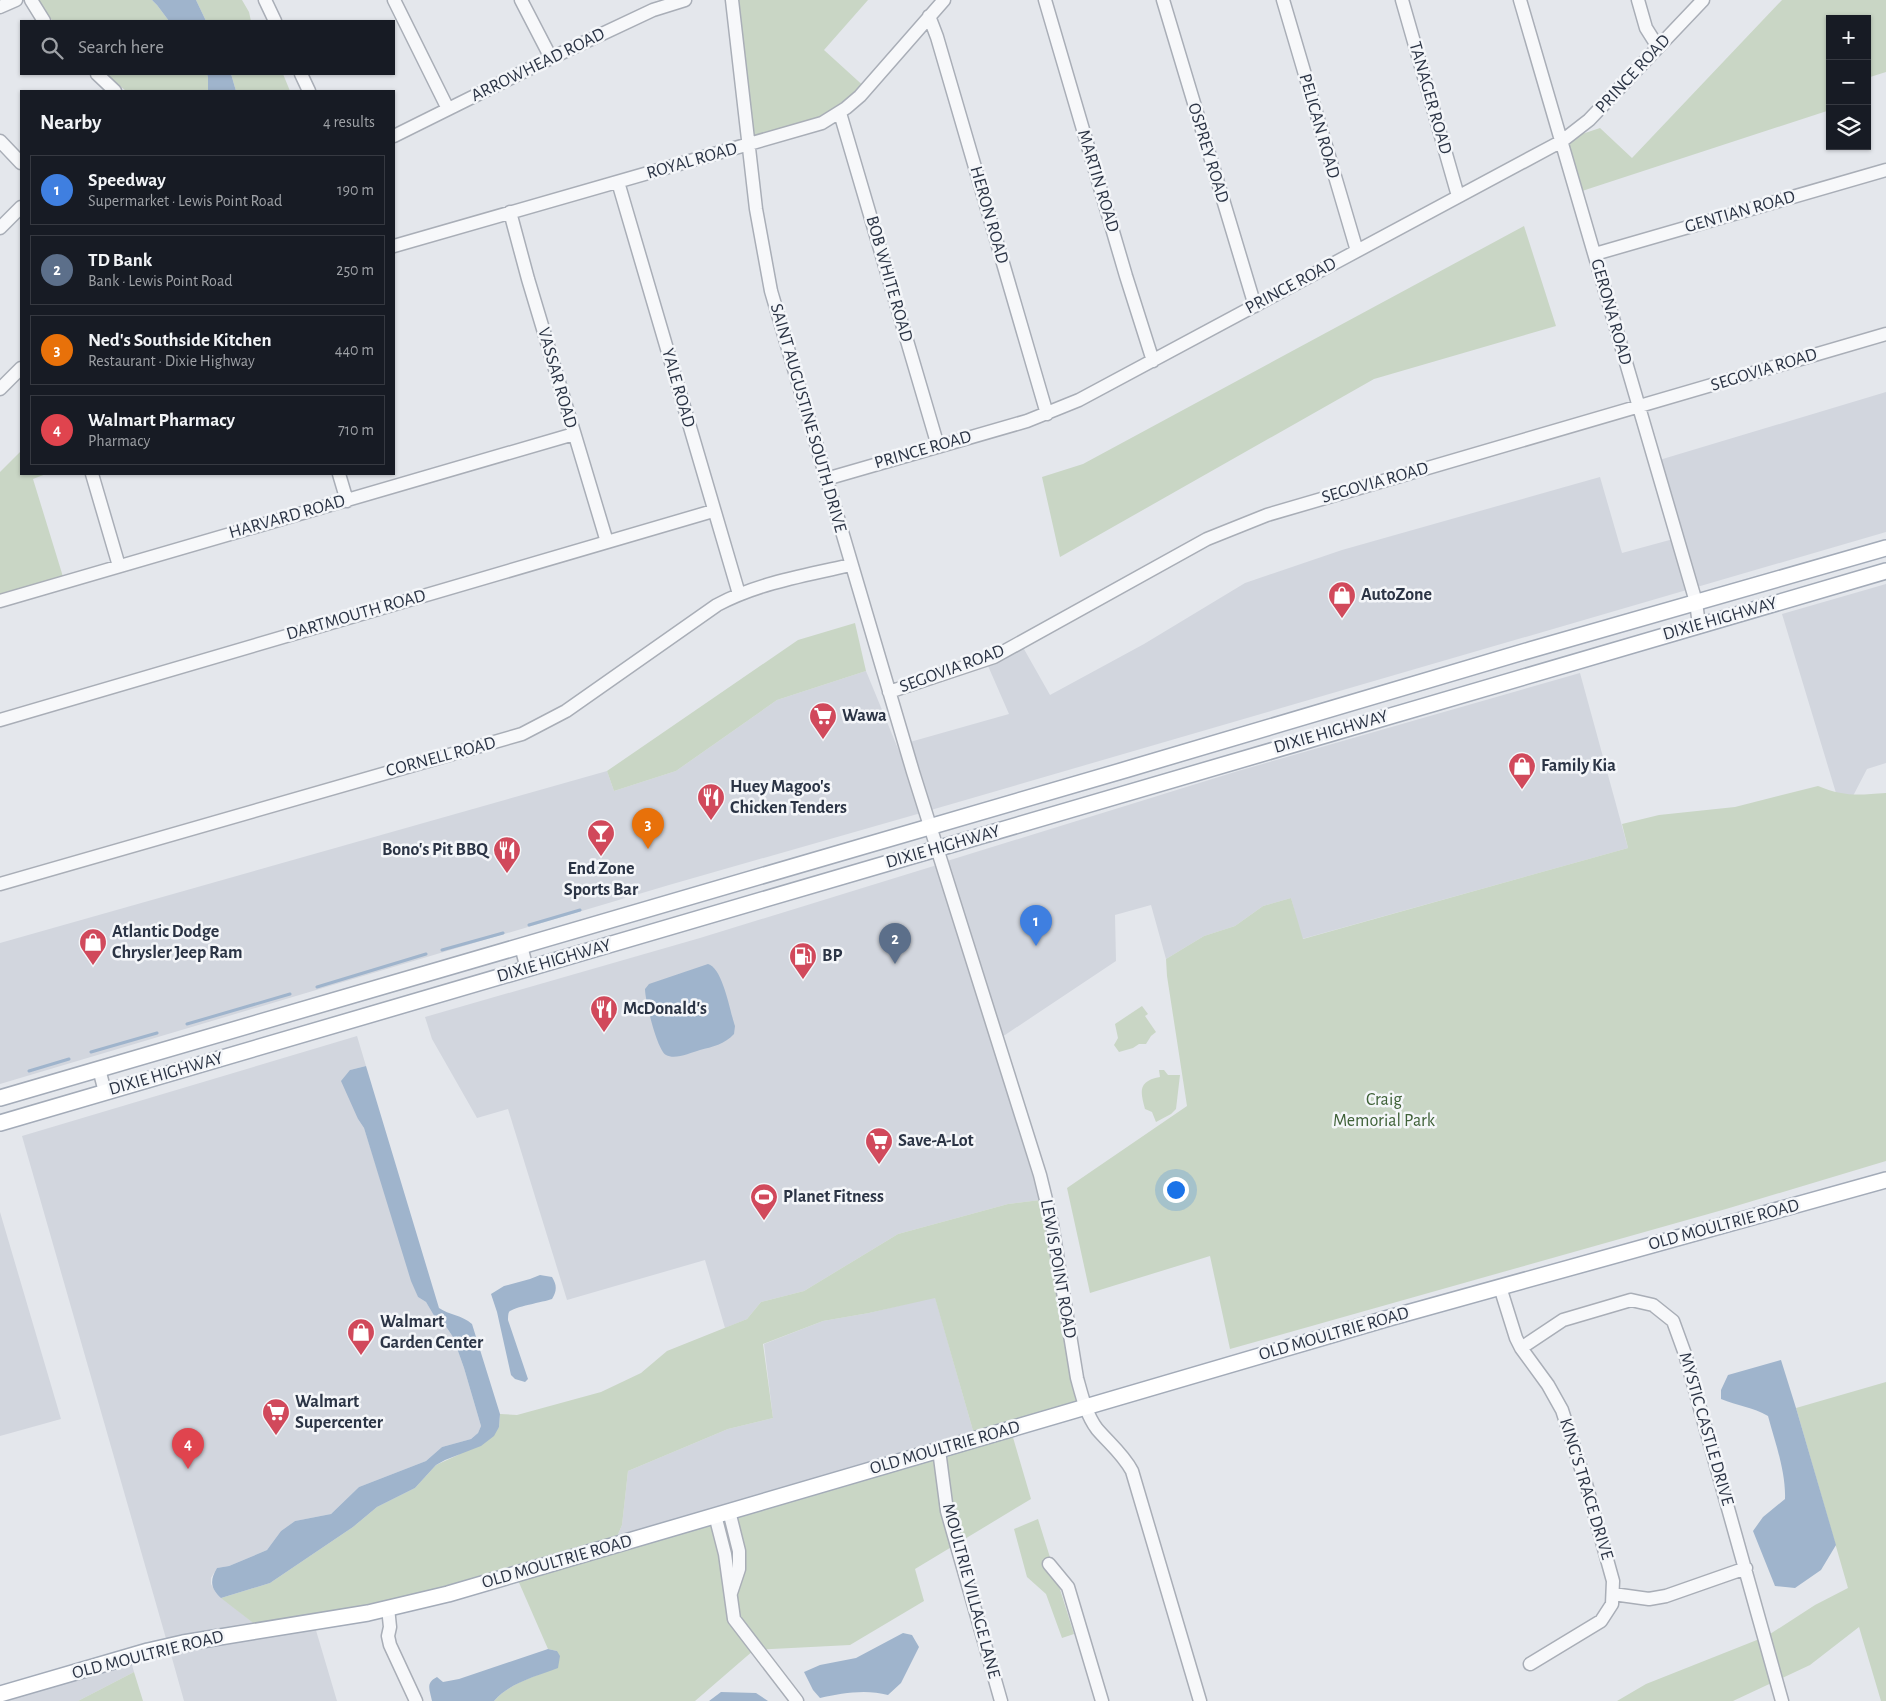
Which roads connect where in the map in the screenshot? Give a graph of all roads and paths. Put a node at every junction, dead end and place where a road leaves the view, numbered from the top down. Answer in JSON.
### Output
{"nodes":[{"id":1,"x":16,"y":0,"type":"edge"},
{"id":2,"x":31,"y":0,"type":"edge"},
{"id":3,"x":265,"y":0,"type":"edge"},
{"id":4,"x":394,"y":0,"type":"edge"},
{"id":5,"x":521,"y":0,"type":"edge"},
{"id":6,"x":685,"y":0,"type":"edge"},
{"id":7,"x":732,"y":0,"type":"edge"},
{"id":8,"x":944,"y":0,"type":"edge"},
{"id":9,"x":1045,"y":0,"type":"edge"},
{"id":10,"x":1163,"y":0,"type":"edge"},
{"id":11,"x":1283,"y":0,"type":"edge"},
{"id":12,"x":1402,"y":0,"type":"edge"},
{"id":13,"x":1520,"y":0,"type":"edge"},
{"id":14,"x":1638,"y":0,"type":"edge"},
{"id":15,"x":1703,"y":0,"type":"edge"},
{"id":16,"x":651,"y":5,"type":"edge"},
{"id":17,"x":0,"y":7,"type":"edge"},
{"id":18,"x":929,"y":16,"type":"junction"},
{"id":19,"x":43,"y":20,"type":"edge"},
{"id":20,"x":275,"y":20,"type":"edge"},
{"id":21,"x":1658,"y":47,"type":"junction"},
{"id":22,"x":551,"y":58,"type":"junction"},
{"id":23,"x":98,"y":75,"type":"edge"},
{"id":24,"x":302,"y":75,"type":"edge"},
{"id":25,"x":113,"y":90,"type":"edge"},
{"id":26,"x":309,"y":90,"type":"edge"},
{"id":27,"x":448,"y":109,"type":"junction"},
{"id":28,"x":840,"y":113,"type":"junction"},
{"id":29,"x":395,"y":136,"type":"edge"},
{"id":30,"x":0,"y":141,"type":"edge"},
{"id":31,"x":1562,"y":141,"type":"junction"},
{"id":32,"x":749,"y":144,"type":"junction"},
{"id":33,"x":20,"y":161,"type":"edge"},
{"id":34,"x":1886,"y":170,"type":"edge"},
{"id":35,"x":618,"y":182,"type":"junction"},
{"id":36,"x":1458,"y":196,"type":"junction"},
{"id":37,"x":20,"y":208,"type":"edge"},
{"id":38,"x":510,"y":212,"type":"junction"},
{"id":39,"x":0,"y":228,"type":"edge"},
{"id":40,"x":395,"y":246,"type":"edge"},
{"id":41,"x":1357,"y":251,"type":"junction"},
{"id":42,"x":1595,"y":254,"type":"junction"},
{"id":43,"x":1255,"y":306,"type":"junction"},
{"id":44,"x":1886,"y":334,"type":"edge"},
{"id":45,"x":1153,"y":361,"type":"junction"},
{"id":46,"x":20,"y":369,"type":"edge"},
{"id":47,"x":0,"y":389,"type":"edge"},
{"id":48,"x":1638,"y":407,"type":"junction"},
{"id":49,"x":1047,"y":414,"type":"junction"},
{"id":50,"x":574,"y":434,"type":"junction"},
{"id":51,"x":938,"y":446,"type":"junction"},
{"id":52,"x":92,"y":475,"type":"edge"},
{"id":53,"x":339,"y":475,"type":"edge"},
{"id":54,"x":826,"y":479,"type":"junction"},
{"id":55,"x":346,"y":500,"type":"junction"},
{"id":56,"x":713,"y":511,"type":"junction"},
{"id":57,"x":607,"y":542,"type":"junction"},
{"id":58,"x":1886,"y":548,"type":"edge"},
{"id":59,"x":851,"y":565,"type":"junction"},
{"id":60,"x":118,"y":566,"type":"junction"},
{"id":61,"x":1886,"y":571,"type":"edge"},
{"id":62,"x":739,"y":594,"type":"junction"},
{"id":63,"x":0,"y":601,"type":"edge"},
{"id":64,"x":1696,"y":602,"type":"junction"},
{"id":65,"x":1699,"y":625,"type":"junction"},
{"id":66,"x":889,"y":692,"type":"junction"},
{"id":67,"x":1331,"y":709,"type":"junction"},
{"id":68,"x":0,"y":720,"type":"edge"},
{"id":69,"x":1337,"y":730,"type":"junction"},
{"id":70,"x":931,"y":827,"type":"junction"},
{"id":71,"x":938,"y":849,"type":"junction"},
{"id":72,"x":0,"y":884,"type":"edge"},
{"id":73,"x":521,"y":946,"type":"junction"},
{"id":74,"x":528,"y":969,"type":"junction"},
{"id":75,"x":99,"y":1069,"type":"junction"},
{"id":76,"x":105,"y":1092,"type":"junction"},
{"id":77,"x":0,"y":1098,"type":"edge"},
{"id":78,"x":0,"y":1123,"type":"edge"},
{"id":79,"x":1886,"y":1180,"type":"edge"},
{"id":80,"x":1500,"y":1287,"type":"junction"},
{"id":81,"x":1521,"y":1348,"type":"junction"},
{"id":82,"x":1085,"y":1407,"type":"junction"},
{"id":83,"x":939,"y":1450,"type":"junction"},
{"id":84,"x":722,"y":1514,"type":"junction"},
{"id":85,"x":1048,"y":1564,"type":"dead end"},
{"id":86,"x":1746,"y":1568,"type":"junction"},
{"id":87,"x":1613,"y":1594,"type":"junction"},
{"id":88,"x":388,"y":1608,"type":"junction"},
{"id":89,"x":1530,"y":1664,"type":"dead end"},
{"id":90,"x":0,"y":1694,"type":"edge"},
{"id":91,"x":416,"y":1701,"type":"edge"},
{"id":92,"x":797,"y":1701,"type":"edge"},
{"id":93,"x":1001,"y":1701,"type":"edge"},
{"id":94,"x":1102,"y":1701,"type":"edge"},
{"id":95,"x":1200,"y":1701,"type":"edge"},
{"id":96,"x":1782,"y":1701,"type":"edge"}],
"edges":[{"from":1,"to":17,"type":"street"},
{"from":2,"to":19,"type":"street"},
{"from":3,"to":20,"type":"street"},
{"from":4,"to":27,"type":"street"},
{"from":5,"to":22,"type":"street"},
{"from":6,"to":16,"type":"street","name":"ARROWHEAD ROAD"},
{"from":7,"to":32,"type":"street","name":"SAINT AUGUSTINE SOUTH DRIVE"},
{"from":8,"to":18,"type":"street","name":"ROYAL ROAD"},
{"from":9,"to":45,"type":"street","name":"MARTIN ROAD"},
{"from":10,"to":43,"type":"street","name":"OSPREY ROAD"},
{"from":11,"to":41,"type":"street","name":"PELICAN ROAD"},
{"from":12,"to":36,"type":"street","name":"TANAGER ROAD"},
{"from":13,"to":31,"type":"street","name":"GERONA ROAD"},
{"from":14,"to":21,"type":"street"},
{"from":15,"to":21,"type":"street","name":"PRINCE ROAD"},
{"from":16,"to":22,"type":"street","name":"ARROWHEAD ROAD"},
{"from":18,"to":28,"type":"street","name":"ROYAL ROAD"},
{"from":18,"to":49,"type":"street","name":"HERON ROAD"},
{"from":21,"to":31,"type":"street","name":"PRINCE ROAD"},
{"from":22,"to":27,"type":"street","name":"ARROWHEAD ROAD"},
{"from":23,"to":25,"type":"street"},
{"from":24,"to":26,"type":"street"},
{"from":27,"to":29,"type":"street","name":"ARROWHEAD ROAD"},
{"from":28,"to":32,"type":"street","name":"ROYAL ROAD"},
{"from":28,"to":51,"type":"street","name":"BOB WHITE ROAD"},
{"from":30,"to":33,"type":"street"},
{"from":31,"to":36,"type":"street","name":"PRINCE ROAD"},
{"from":31,"to":42,"type":"street","name":"GERONA ROAD"},
{"from":32,"to":35,"type":"street","name":"ROYAL ROAD"},
{"from":32,"to":54,"type":"street","name":"SAINT AUGUSTINE SOUTH DRIVE"},
{"from":34,"to":42,"type":"street","name":"GENTIAN ROAD"},
{"from":35,"to":38,"type":"street","name":"ROYAL ROAD"},
{"from":35,"to":56,"type":"street","name":"YALE ROAD"},
{"from":36,"to":41,"type":"street","name":"PRINCE ROAD"},
{"from":37,"to":39,"type":"street"},
{"from":38,"to":40,"type":"street","name":"ROYAL ROAD"},
{"from":38,"to":50,"type":"street","name":"VASSAR ROAD"},
{"from":41,"to":43,"type":"street","name":"PRINCE ROAD"},
{"from":42,"to":48,"type":"street","name":"GERONA ROAD"},
{"from":43,"to":45,"type":"street","name":"PRINCE ROAD"},
{"from":44,"to":48,"type":"street","name":"SEGOVIA ROAD"},
{"from":45,"to":49,"type":"street","name":"PRINCE ROAD"},
{"from":46,"to":47,"type":"street"},
{"from":48,"to":64,"type":"street","name":"GERONA ROAD"},
{"from":48,"to":66,"type":"street","name":"SEGOVIA ROAD"},
{"from":49,"to":51,"type":"street","name":"PRINCE ROAD"},
{"from":50,"to":55,"type":"street","name":"HARVARD ROAD"},
{"from":50,"to":57,"type":"street","name":"VASSAR ROAD"},
{"from":51,"to":54,"type":"street","name":"PRINCE ROAD"},
{"from":52,"to":60,"type":"street"},
{"from":53,"to":55,"type":"street"},
{"from":54,"to":59,"type":"street","name":"SAINT AUGUSTINE SOUTH DRIVE"},
{"from":55,"to":60,"type":"street","name":"HARVARD ROAD"},
{"from":56,"to":57,"type":"street","name":"DARTMOUTH ROAD"},
{"from":56,"to":62,"type":"street","name":"YALE ROAD"},
{"from":57,"to":68,"type":"street","name":"DARTMOUTH ROAD"},
{"from":58,"to":64,"type":"main road","name":"DIXIE HIGHWAY"},
{"from":59,"to":62,"type":"street","name":"CORNELL ROAD"},
{"from":59,"to":66,"type":"street","name":"SAINT AUGUSTINE SOUTH DRIVE"},
{"from":60,"to":63,"type":"street","name":"HARVARD ROAD"},
{"from":61,"to":65,"type":"main road","name":"DIXIE HIGHWAY"},
{"from":62,"to":72,"type":"street","name":"CORNELL ROAD"},
{"from":64,"to":65,"type":"street","name":"GERONA ROAD"},
{"from":64,"to":67,"type":"main road","name":"DIXIE HIGHWAY"},
{"from":65,"to":69,"type":"main road","name":"DIXIE HIGHWAY"},
{"from":66,"to":70,"type":"street","name":"SAINT AUGUSTINE SOUTH DRIVE"},
{"from":67,"to":69,"type":"main road"},
{"from":67,"to":70,"type":"main road","name":"DIXIE HIGHWAY"},
{"from":69,"to":71,"type":"main road","name":"DIXIE HIGHWAY"},
{"from":70,"to":71,"type":"street","name":"LEWIS POINT ROAD"},
{"from":70,"to":73,"type":"main road","name":"DIXIE HIGHWAY"},
{"from":71,"to":74,"type":"main road","name":"DIXIE HIGHWAY"},
{"from":71,"to":82,"type":"street","name":"LEWIS POINT ROAD"},
{"from":73,"to":74,"type":"street"},
{"from":73,"to":75,"type":"main road","name":"DIXIE HIGHWAY"},
{"from":74,"to":76,"type":"main road","name":"DIXIE HIGHWAY"},
{"from":75,"to":76,"type":"street"},
{"from":75,"to":77,"type":"main road","name":"DIXIE HIGHWAY"},
{"from":76,"to":78,"type":"main road","name":"DIXIE HIGHWAY"},
{"from":79,"to":80,"type":"main road","name":"OLD MOULTRIE ROAD"},
{"from":80,"to":81,"type":"street","name":"KING'S TRACE DRIVE"},
{"from":80,"to":82,"type":"main road","name":"OLD MOULTRIE ROAD"},
{"from":81,"to":86,"type":"street","name":"MYSTIC CASTLE DRIVE"},
{"from":81,"to":87,"type":"street","name":"KING'S TRACE DRIVE"},
{"from":82,"to":83,"type":"main road","name":"OLD MOULTRIE ROAD"},
{"from":82,"to":95,"type":"street","name":"LEWIS POINT ROAD"},
{"from":83,"to":84,"type":"main road","name":"OLD MOULTRIE ROAD"},
{"from":83,"to":93,"type":"street","name":"MOULTRIE VILLAGE LANE"},
{"from":84,"to":88,"type":"main road","name":"OLD MOULTRIE ROAD"},
{"from":84,"to":92,"type":"street"},
{"from":85,"to":94,"type":"street"},
{"from":86,"to":87,"type":"street"},
{"from":86,"to":96,"type":"street","name":"MYSTIC CASTLE DRIVE"},
{"from":87,"to":89,"type":"street","name":"KING'S TRACE DRIVE"},
{"from":88,"to":90,"type":"main road","name":"OLD MOULTRIE ROAD"},
{"from":88,"to":91,"type":"street"}]}
